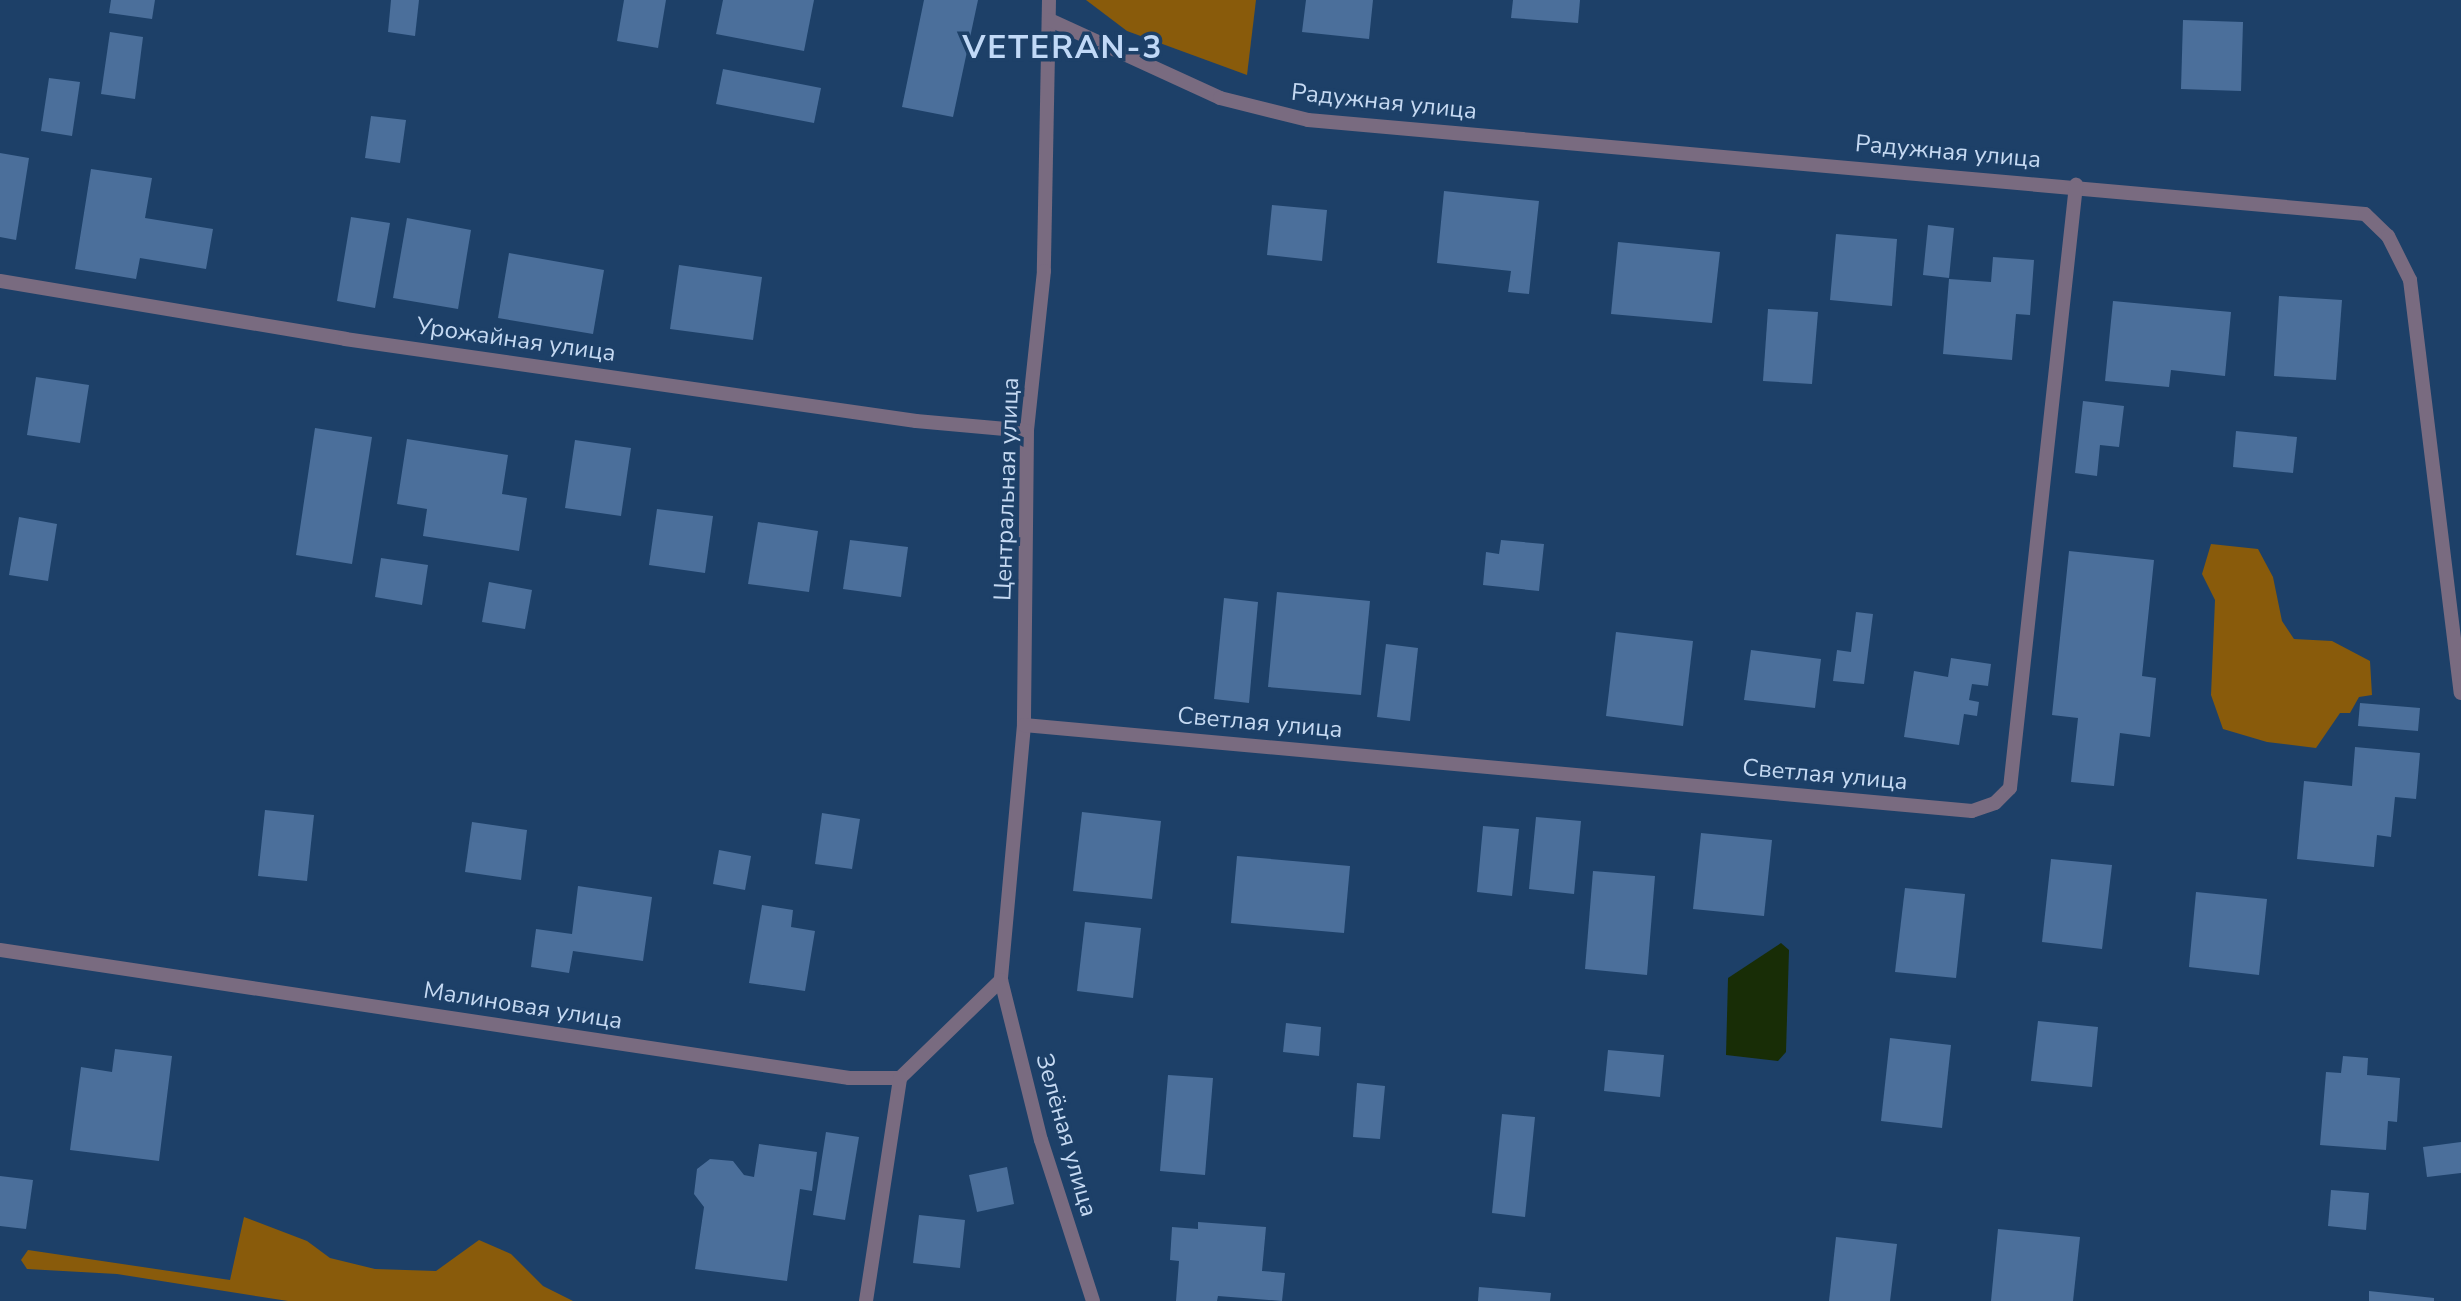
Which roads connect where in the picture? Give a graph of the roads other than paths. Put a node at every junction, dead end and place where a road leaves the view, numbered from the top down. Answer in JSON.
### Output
{"nodes":[{"id":1,"x":1049,"y":0,"type":"edge"},
{"id":2,"x":1050,"y":20,"type":"junction"},
{"id":3,"x":2076,"y":185,"type":"junction"},
{"id":4,"x":0,"y":281,"type":"edge"},
{"id":5,"x":1027,"y":432,"type":"junction"},
{"id":6,"x":2461,"y":692,"type":"edge"},
{"id":7,"x":1024,"y":725,"type":"junction"},
{"id":8,"x":0,"y":950,"type":"edge"},
{"id":9,"x":1001,"y":980,"type":"junction"},
{"id":10,"x":900,"y":1079,"type":"junction"},
{"id":11,"x":866,"y":1301,"type":"edge"},
{"id":12,"x":1093,"y":1301,"type":"edge"}],
"edges":[{"from":1,"to":2,"type":"street","name":"Центральная улица"},
{"from":2,"to":3,"type":"street","name":"Радужная улица"},
{"from":2,"to":5,"type":"street","name":"Центральная улица"},
{"from":3,"to":6,"type":"street","name":"Радужная улица"},
{"from":3,"to":7,"type":"street","name":"Светлая улица"},
{"from":4,"to":5,"type":"street","name":"Урожайная улица"},
{"from":5,"to":7,"type":"street","name":"Центральная улица"},
{"from":7,"to":9,"type":"street","name":"Центральная улица"},
{"from":8,"to":10,"type":"street","name":"Малиновая улица"},
{"from":9,"to":10,"type":"street"},
{"from":9,"to":12,"type":"street","name":"Зелёная улица"},
{"from":10,"to":11,"type":"street"}]}
